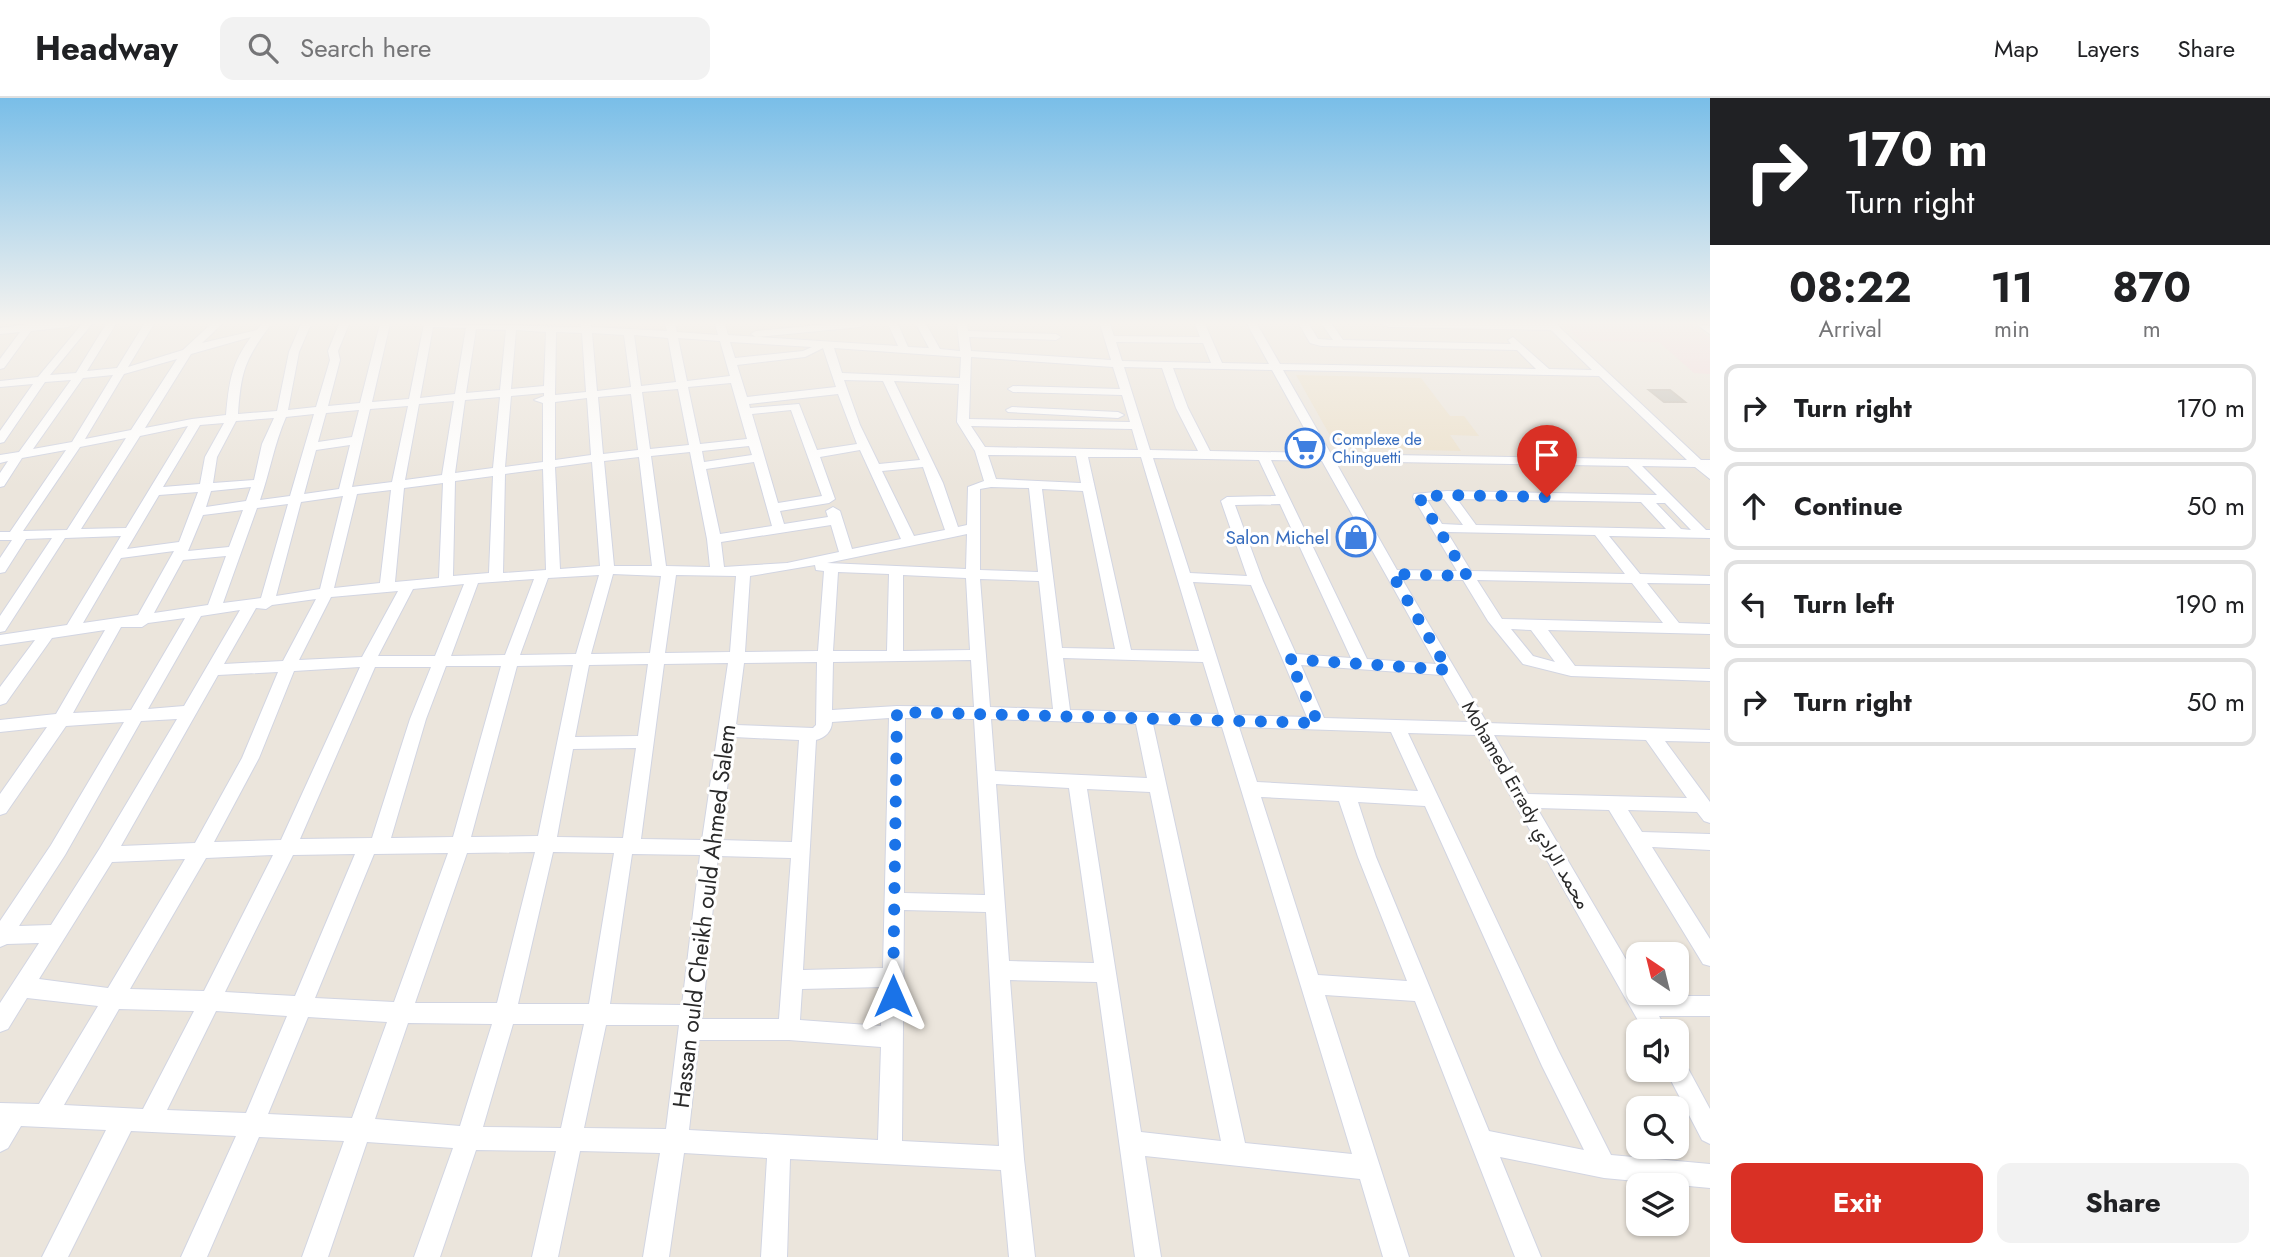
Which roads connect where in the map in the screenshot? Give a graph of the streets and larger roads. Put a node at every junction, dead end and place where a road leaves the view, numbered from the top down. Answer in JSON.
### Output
{"nodes":[{"id":1,"x":42,"y":378,"type":"edge"},
{"id":2,"x":63,"y":378,"type":"edge"},
{"id":3,"x":77,"y":378,"type":"edge"},
{"id":4,"x":117,"y":378,"type":"edge"},
{"id":5,"x":170,"y":378,"type":"edge"},
{"id":6,"x":235,"y":378,"type":"edge"},
{"id":7,"x":288,"y":378,"type":"edge"},
{"id":8,"x":329,"y":378,"type":"edge"},
{"id":9,"x":373,"y":378,"type":"edge"},
{"id":10,"x":418,"y":378,"type":"edge"},
{"id":11,"x":461,"y":378,"type":"edge"},
{"id":12,"x":505,"y":378,"type":"edge"},
{"id":13,"x":551,"y":378,"type":"edge"},
{"id":14,"x":591,"y":378,"type":"edge"},
{"id":15,"x":634,"y":378,"type":"edge"},
{"id":16,"x":683,"y":378,"type":"edge"},
{"id":17,"x":838,"y":378,"type":"edge"},
{"id":18,"x":872,"y":378,"type":"edge"},
{"id":19,"x":964,"y":378,"type":"edge"},
{"id":20,"x":1012,"y":378,"type":"edge"},
{"id":21,"x":1122,"y":378,"type":"edge"},
{"id":22,"x":1171,"y":378,"type":"edge"},
{"id":23,"x":1284,"y":378,"type":"edge"},
{"id":24,"x":1608,"y":378,"type":"edge"},
{"id":25,"x":736,"y":379,"type":"joint"},
{"id":26,"x":887,"y":379,"type":"junction"},
{"id":27,"x":40,"y":381,"type":"junction"},
{"id":28,"x":964,"y":382,"type":"junction"},
{"id":29,"x":0,"y":384,"type":"edge"},
{"id":30,"x":684,"y":384,"type":"junction"},
{"id":31,"x":1013,"y":389,"type":"junction"},
{"id":32,"x":637,"y":390,"type":"junction"},
{"id":33,"x":842,"y":390,"type":"junction"},
{"id":34,"x":1065,"y":390,"type":"junction"},
{"id":35,"x":1126,"y":393,"type":"junction"},
{"id":36,"x":551,"y":394,"type":"junction"},
{"id":37,"x":592,"y":395,"type":"junction"},
{"id":38,"x":458,"y":397,"type":"junction"},
{"id":39,"x":504,"y":399,"type":"junction"},
{"id":40,"x":792,"y":400,"type":"junction"},
{"id":41,"x":414,"y":401,"type":"junction"},
{"id":42,"x":743,"y":406,"type":"junction"},
{"id":43,"x":366,"y":407,"type":"junction"},
{"id":44,"x":319,"y":411,"type":"junction"},
{"id":45,"x":281,"y":414,"type":"junction"},
{"id":46,"x":1012,"y":416,"type":"junction"},
{"id":47,"x":232,"y":418,"type":"junction"},
{"id":48,"x":1071,"y":420,"type":"junction"},
{"id":49,"x":1135,"y":420,"type":"junction"},
{"id":50,"x":196,"y":422,"type":"junction"},
{"id":51,"x":963,"y":422,"type":"junction"},
{"id":52,"x":136,"y":431,"type":"junction"},
{"id":53,"x":0,"y":439,"type":"edge"},
{"id":54,"x":358,"y":440,"type":"junction"},
{"id":55,"x":753,"y":442,"type":"junction"},
{"id":56,"x":76,"y":444,"type":"junction"},
{"id":57,"x":863,"y":446,"type":"junction"},
{"id":58,"x":309,"y":447,"type":"junction"},
{"id":59,"x":695,"y":448,"type":"junction"},
{"id":60,"x":981,"y":451,"type":"junction"},
{"id":61,"x":1081,"y":452,"type":"junction"},
{"id":62,"x":645,"y":453,"type":"junction"},
{"id":63,"x":1146,"y":453,"type":"junction"},
{"id":64,"x":813,"y":454,"type":"junction"},
{"id":65,"x":1205,"y":454,"type":"junction"},
{"id":66,"x":20,"y":455,"type":"junction"},
{"id":67,"x":1262,"y":455,"type":"junction"},
{"id":68,"x":1328,"y":456,"type":"junction"},
{"id":69,"x":0,"y":458,"type":"edge"},
{"id":70,"x":597,"y":458,"type":"junction"},
{"id":71,"x":758,"y":458,"type":"junction"},
{"id":72,"x":1631,"y":462,"type":"junction"},
{"id":73,"x":928,"y":463,"type":"junction"},
{"id":74,"x":1704,"y":463,"type":"edge"},
{"id":75,"x":551,"y":465,"type":"junction"},
{"id":76,"x":699,"y":466,"type":"junction"},
{"id":77,"x":873,"y":468,"type":"junction"},
{"id":78,"x":499,"y":471,"type":"junction"},
{"id":79,"x":1710,"y":475,"type":"edge"},
{"id":80,"x":448,"y":478,"type":"junction"},
{"id":81,"x":0,"y":483,"type":"edge"},
{"id":82,"x":259,"y":483,"type":"junction"},
{"id":83,"x":991,"y":483,"type":"junction"},
{"id":84,"x":398,"y":485,"type":"junction"},
{"id":85,"x":1035,"y":486,"type":"junction"},
{"id":86,"x":1089,"y":487,"type":"junction"},
{"id":87,"x":206,"y":488,"type":"junction"},
{"id":88,"x":348,"y":491,"type":"junction"},
{"id":89,"x":152,"y":492,"type":"junction"},
{"id":90,"x":1447,"y":495,"type":"junction"},
{"id":91,"x":296,"y":498,"type":"junction"},
{"id":92,"x":829,"y":499,"type":"junction"},
{"id":93,"x":1666,"y":499,"type":"junction"},
{"id":94,"x":1283,"y":500,"type":"junction"},
{"id":95,"x":1646,"y":500,"type":"junction"},
{"id":96,"x":251,"y":504,"type":"junction"},
{"id":97,"x":772,"y":508,"type":"junction"},
{"id":98,"x":197,"y":512,"type":"junction"},
{"id":99,"x":836,"y":520,"type":"junction"},
{"id":100,"x":974,"y":528,"type":"junction"},
{"id":101,"x":1436,"y":528,"type":"junction"},
{"id":102,"x":1472,"y":528,"type":"junction"},
{"id":103,"x":779,"y":529,"type":"junction"},
{"id":104,"x":1598,"y":531,"type":"junction"},
{"id":105,"x":129,"y":532,"type":"junction"},
{"id":106,"x":67,"y":533,"type":"junction"},
{"id":107,"x":953,"y":533,"type":"junction"},
{"id":108,"x":1677,"y":533,"type":"junction"},
{"id":109,"x":1706,"y":534,"type":"edge"},
{"id":110,"x":12,"y":535,"type":"edge"},
{"id":111,"x":714,"y":539,"type":"junction"},
{"id":112,"x":909,"y":541,"type":"junction"},
{"id":113,"x":181,"y":551,"type":"junction"},
{"id":114,"x":234,"y":551,"type":"junction"},
{"id":115,"x":847,"y":554,"type":"junction"},
{"id":116,"x":115,"y":555,"type":"junction"},
{"id":117,"x":787,"y":567,"type":"junction"},
{"id":118,"x":831,"y":568,"type":"junction"},
{"id":119,"x":0,"y":569,"type":"edge"},
{"id":120,"x":607,"y":570,"type":"junction"},
{"id":121,"x":717,"y":570,"type":"junction"},
{"id":122,"x":896,"y":570,"type":"junction"},
{"id":123,"x":664,"y":572,"type":"junction"},
{"id":124,"x":743,"y":572,"type":"junction"},
{"id":125,"x":547,"y":574,"type":"junction"},
{"id":126,"x":973,"y":574,"type":"junction"},
{"id":127,"x":1392,"y":574,"type":"junction"},
{"id":128,"x":1467,"y":576,"type":"junction"},
{"id":129,"x":1046,"y":577,"type":"junction"},
{"id":130,"x":1184,"y":577,"type":"junction"},
{"id":131,"x":496,"y":578,"type":"junction"},
{"id":132,"x":473,"y":579,"type":"junction"},
{"id":133,"x":1638,"y":579,"type":"junction"},
{"id":134,"x":1710,"y":580,"type":"edge"},
{"id":135,"x":446,"y":581,"type":"junction"},
{"id":136,"x":1256,"y":582,"type":"junction"},
{"id":137,"x":408,"y":585,"type":"junction"},
{"id":138,"x":387,"y":587,"type":"junction"},
{"id":139,"x":326,"y":593,"type":"junction"},
{"id":140,"x":258,"y":605,"type":"junction"},
{"id":141,"x":214,"y":611,"type":"junction"},
{"id":142,"x":195,"y":614,"type":"junction"},
{"id":143,"x":142,"y":622,"type":"junction"},
{"id":144,"x":1500,"y":624,"type":"junction"},
{"id":145,"x":1535,"y":624,"type":"junction"},
{"id":146,"x":115,"y":625,"type":"junction"},
{"id":147,"x":1,"y":628,"type":"edge"},
{"id":148,"x":1675,"y":628,"type":"junction"},
{"id":149,"x":1710,"y":629,"type":"edge"},
{"id":150,"x":71,"y":631,"type":"junction"},
{"id":151,"x":47,"y":634,"type":"junction"},
{"id":152,"x":1055,"y":653,"type":"junction"},
{"id":153,"x":1124,"y":654,"type":"junction"},
{"id":154,"x":978,"y":655,"type":"junction"},
{"id":155,"x":895,"y":656,"type":"junction"},
{"id":156,"x":737,"y":657,"type":"junction"},
{"id":157,"x":825,"y":657,"type":"junction"},
{"id":158,"x":1209,"y":657,"type":"junction"},
{"id":159,"x":657,"y":658,"type":"junction"},
{"id":160,"x":582,"y":659,"type":"junction"},
{"id":161,"x":1289,"y":659,"type":"junction"},
{"id":162,"x":510,"y":661,"type":"junction"},
{"id":163,"x":369,"y":662,"type":"junction"},
{"id":164,"x":439,"y":662,"type":"junction"},
{"id":165,"x":1362,"y":664,"type":"junction"},
{"id":166,"x":288,"y":666,"type":"junction"},
{"id":167,"x":213,"y":670,"type":"junction"},
{"id":168,"x":1448,"y":670,"type":"junction"},
{"id":169,"x":1571,"y":671,"type":"junction"},
{"id":170,"x":1710,"y":675,"type":"edge"},
{"id":171,"x":0,"y":699,"type":"edge"},
{"id":172,"x":190,"y":712,"type":"junction"},
{"id":173,"x":897,"y":712,"type":"junction"},
{"id":174,"x":982,"y":713,"type":"junction"},
{"id":175,"x":134,"y":715,"type":"junction"},
{"id":176,"x":1062,"y":715,"type":"junction"},
{"id":177,"x":825,"y":716,"type":"junction"},
{"id":178,"x":1143,"y":718,"type":"junction"},
{"id":179,"x":61,"y":720,"type":"junction"},
{"id":180,"x":1228,"y":721,"type":"junction"},
{"id":181,"x":1318,"y":723,"type":"junction"},
{"id":182,"x":0,"y":726,"type":"edge"},
{"id":183,"x":1397,"y":726,"type":"junction"},
{"id":184,"x":1482,"y":729,"type":"junction"},
{"id":185,"x":726,"y":731,"type":"junction"},
{"id":186,"x":808,"y":734,"type":"junction"},
{"id":187,"x":1651,"y":734,"type":"junction"},
{"id":188,"x":1710,"y":736,"type":"edge"},
{"id":189,"x":647,"y":742,"type":"junction"},
{"id":190,"x":567,"y":743,"type":"junction"},
{"id":191,"x":986,"y":777,"type":"junction"},
{"id":192,"x":1077,"y":781,"type":"junction"},
{"id":193,"x":1157,"y":785,"type":"junction"},
{"id":194,"x":1249,"y":789,"type":"junction"},
{"id":195,"x":1346,"y":794,"type":"junction"},
{"id":196,"x":1428,"y":799,"type":"junction"},
{"id":197,"x":1525,"y":801,"type":"junction"},
{"id":198,"x":1614,"y":803,"type":"junction"},
{"id":199,"x":0,"y":808,"type":"edge"},
{"id":200,"x":1706,"y":811,"type":"edge"},
{"id":201,"x":1636,"y":839,"type":"junction"},
{"id":202,"x":1710,"y":842,"type":"edge"},
{"id":203,"x":546,"y":844,"type":"junction"},
{"id":204,"x":460,"y":845,"type":"junction"},
{"id":205,"x":628,"y":846,"type":"junction"},
{"id":206,"x":710,"y":846,"type":"junction"},
{"id":207,"x":287,"y":847,"type":"junction"},
{"id":208,"x":373,"y":847,"type":"junction"},
{"id":209,"x":201,"y":849,"type":"junction"},
{"id":210,"x":799,"y":850,"type":"junction"},
{"id":211,"x":107,"y":854,"type":"junction"},
{"id":212,"x":893,"y":901,"type":"junction"},
{"id":213,"x":996,"y":904,"type":"junction"},
{"id":214,"x":54,"y":934,"type":"junction"},
{"id":215,"x":1,"y":936,"type":"edge"},
{"id":216,"x":1710,"y":957,"type":"edge"},
{"id":217,"x":998,"y":970,"type":"junction"},
{"id":218,"x":1107,"y":972,"type":"junction"},
{"id":219,"x":893,"y":976,"type":"junction"},
{"id":220,"x":792,"y":980,"type":"junction"},
{"id":221,"x":1312,"y":984,"type":"junction"},
{"id":222,"x":21,"y":988,"type":"junction"},
{"id":223,"x":1422,"y":992,"type":"junction"},
{"id":224,"x":114,"y":999,"type":"junction"},
{"id":225,"x":210,"y":1000,"type":"junction"},
{"id":226,"x":300,"y":1006,"type":"junction"},
{"id":227,"x":1643,"y":1006,"type":"junction"},
{"id":228,"x":1710,"y":1006,"type":"edge"},
{"id":229,"x":598,"y":1012,"type":"junction"},
{"id":230,"x":401,"y":1013,"type":"junction"},
{"id":231,"x":505,"y":1014,"type":"junction"},
{"id":232,"x":1650,"y":1019,"type":"edge"},
{"id":233,"x":0,"y":1022,"type":"edge"},
{"id":234,"x":692,"y":1022,"type":"junction"},
{"id":235,"x":789,"y":1030,"type":"junction"},
{"id":236,"x":892,"y":1037,"type":"junction"},
{"id":237,"x":1683,"y":1082,"type":"edge"},
{"id":238,"x":7,"y":1115,"type":"edge"},
{"id":239,"x":45,"y":1116,"type":"junction"},
{"id":240,"x":137,"y":1120,"type":"junction"},
{"id":241,"x":253,"y":1126,"type":"junction"},
{"id":242,"x":360,"y":1130,"type":"junction"},
{"id":243,"x":1710,"y":1132,"type":"edge"},
{"id":244,"x":468,"y":1138,"type":"junction"},
{"id":245,"x":569,"y":1138,"type":"junction"},
{"id":246,"x":0,"y":1140,"type":"edge"},
{"id":247,"x":674,"y":1141,"type":"junction"},
{"id":248,"x":1483,"y":1142,"type":"junction"},
{"id":249,"x":1130,"y":1143,"type":"junction"},
{"id":250,"x":779,"y":1147,"type":"junction"},
{"id":251,"x":890,"y":1152,"type":"junction"},
{"id":252,"x":1235,"y":1153,"type":"junction"},
{"id":253,"x":1012,"y":1159,"type":"junction"},
{"id":254,"x":1604,"y":1166,"type":"junction"},
{"id":255,"x":1370,"y":1168,"type":"junction"},
{"id":256,"x":1710,"y":1176,"type":"edge"},
{"id":257,"x":55,"y":1257,"type":"edge"},
{"id":258,"x":194,"y":1257,"type":"edge"},
{"id":259,"x":315,"y":1257,"type":"edge"},
{"id":260,"x":427,"y":1257,"type":"edge"},
{"id":261,"x":545,"y":1257,"type":"edge"},
{"id":262,"x":656,"y":1257,"type":"edge"},
{"id":263,"x":774,"y":1257,"type":"edge"},
{"id":264,"x":1022,"y":1257,"type":"edge"},
{"id":265,"x":1149,"y":1257,"type":"edge"},
{"id":266,"x":1396,"y":1257,"type":"edge"},
{"id":267,"x":1528,"y":1257,"type":"edge"}],
"edges":[{"from":1,"to":27,"type":"street"},
{"from":2,"to":27,"type":"street"},
{"from":3,"to":66,"type":"street"},
{"from":4,"to":56,"type":"street"},
{"from":5,"to":52,"type":"street"},
{"from":6,"to":47,"type":"street"},
{"from":7,"to":45,"type":"street"},
{"from":8,"to":44,"type":"street"},
{"from":9,"to":43,"type":"street"},
{"from":10,"to":41,"type":"street"},
{"from":11,"to":38,"type":"street"},
{"from":12,"to":39,"type":"street"},
{"from":13,"to":36,"type":"street"},
{"from":14,"to":37,"type":"street"},
{"from":15,"to":32,"type":"street"},
{"from":16,"to":30,"type":"street"},
{"from":17,"to":33,"type":"street"},
{"from":18,"to":26,"type":"street"},
{"from":19,"to":28,"type":"street"},
{"from":20,"to":31,"type":"street"},
{"from":21,"to":35,"type":"street"},
{"from":22,"to":65,"type":"street"},
{"from":23,"to":68,"type":"street","name":"Mohamed Errady محمد الرادي"},
{"from":24,"to":74,"type":"street"},
{"from":25,"to":30,"type":"street"},
{"from":25,"to":42,"type":"street"},
{"from":26,"to":28,"type":"street"},
{"from":26,"to":73,"type":"street"},
{"from":27,"to":29,"type":"street"},
{"from":27,"to":53,"type":"street"},
{"from":28,"to":51,"type":"street"},
{"from":30,"to":32,"type":"street"},
{"from":30,"to":59,"type":"street"},
{"from":31,"to":34,"type":"street"},
{"from":31,"to":46,"type":"street"},
{"from":32,"to":37,"type":"street"},
{"from":32,"to":62,"type":"street"},
{"from":33,"to":40,"type":"street"},
{"from":33,"to":57,"type":"street"},
{"from":34,"to":35,"type":"street"},
{"from":34,"to":48,"type":"street"},
{"from":35,"to":49,"type":"street"},
{"from":36,"to":37,"type":"street"},
{"from":36,"to":39,"type":"street"},
{"from":36,"to":75,"type":"street"},
{"from":37,"to":70,"type":"street"},
{"from":38,"to":39,"type":"street"},
{"from":38,"to":41,"type":"street"},
{"from":38,"to":80,"type":"street"},
{"from":39,"to":78,"type":"street"},
{"from":40,"to":42,"type":"street"},
{"from":40,"to":64,"type":"street"},
{"from":41,"to":43,"type":"street"},
{"from":41,"to":84,"type":"street"},
{"from":42,"to":55,"type":"street"},
{"from":43,"to":44,"type":"street"},
{"from":43,"to":54,"type":"street"},
{"from":44,"to":45,"type":"street"},
{"from":44,"to":58,"type":"street"},
{"from":45,"to":47,"type":"street"},
{"from":45,"to":82,"type":"street"},
{"from":46,"to":48,"type":"street"},
{"from":46,"to":51,"type":"street"},
{"from":47,"to":50,"type":"street"},
{"from":47,"to":87,"type":"street"},
{"from":48,"to":49,"type":"street"},
{"from":49,"to":63,"type":"street"},
{"from":50,"to":52,"type":"street"},
{"from":50,"to":89,"type":"street"},
{"from":51,"to":60,"type":"street"},
{"from":52,"to":56,"type":"street"},
{"from":52,"to":106,"type":"street"},
{"from":54,"to":58,"type":"street"},
{"from":54,"to":88,"type":"street"},
{"from":55,"to":59,"type":"street"},
{"from":55,"to":71,"type":"street"},
{"from":56,"to":66,"type":"street"},
{"from":56,"to":110,"type":"street"},
{"from":57,"to":64,"type":"street"},
{"from":57,"to":77,"type":"street"},
{"from":58,"to":91,"type":"street"},
{"from":59,"to":62,"type":"street"},
{"from":59,"to":76,"type":"street"},
{"from":60,"to":61,"type":"street"},
{"from":60,"to":83,"type":"street"},
{"from":61,"to":63,"type":"street"},
{"from":61,"to":86,"type":"street"},
{"from":62,"to":70,"type":"street"},
{"from":62,"to":123,"type":"street"},
{"from":63,"to":65,"type":"street"},
{"from":63,"to":130,"type":"street"},
{"from":64,"to":92,"type":"street"},
{"from":65,"to":67,"type":"street"},
{"from":66,"to":69,"type":"street"},
{"from":66,"to":81,"type":"street"},
{"from":67,"to":68,"type":"street"},
{"from":67,"to":94,"type":"street"},
{"from":68,"to":72,"type":"street"},
{"from":68,"to":127,"type":"street","name":"Mohamed Errady محمد الرادي"},
{"from":70,"to":75,"type":"street"},
{"from":70,"to":120,"type":"street"},
{"from":71,"to":76,"type":"street"},
{"from":71,"to":97,"type":"street"},
{"from":72,"to":74,"type":"street"},
{"from":72,"to":93,"type":"street"},
{"from":73,"to":77,"type":"street"},
{"from":73,"to":107,"type":"street"},
{"from":74,"to":79,"type":"street"},
{"from":75,"to":78,"type":"street"},
{"from":75,"to":125,"type":"street"},
{"from":76,"to":111,"type":"street"},
{"from":77,"to":112,"type":"street"},
{"from":78,"to":80,"type":"street"},
{"from":78,"to":131,"type":"street"},
{"from":80,"to":84,"type":"street"},
{"from":80,"to":135,"type":"street"},
{"from":82,"to":87,"type":"street"},
{"from":82,"to":96,"type":"street"},
{"from":83,"to":85,"type":"street"},
{"from":83,"to":100,"type":"street"},
{"from":84,"to":88,"type":"street"},
{"from":84,"to":138,"type":"street"},
{"from":85,"to":86,"type":"street"},
{"from":85,"to":129,"type":"street"},
{"from":86,"to":153,"type":"street"},
{"from":87,"to":89,"type":"street"},
{"from":87,"to":98,"type":"street"},
{"from":88,"to":91,"type":"street"},
{"from":88,"to":139,"type":"street"},
{"from":89,"to":105,"type":"street"},
{"from":90,"to":95,"type":"street"},
{"from":90,"to":101,"type":"street"},
{"from":90,"to":102,"type":"street"},
{"from":91,"to":96,"type":"street"},
{"from":91,"to":140,"type":"street"},
{"from":92,"to":97,"type":"street"},
{"from":92,"to":99,"type":"street"},
{"from":93,"to":95,"type":"street"},
{"from":93,"to":109,"type":"street"},
{"from":94,"to":136,"type":"street"},
{"from":94,"to":165,"type":"street"},
{"from":95,"to":108,"type":"street"},
{"from":96,"to":98,"type":"street"},
{"from":96,"to":114,"type":"street"},
{"from":97,"to":103,"type":"street"},
{"from":98,"to":113,"type":"street"},
{"from":99,"to":103,"type":"street"},
{"from":99,"to":115,"type":"street"},
{"from":100,"to":107,"type":"street"},
{"from":100,"to":126,"type":"street"},
{"from":101,"to":102,"type":"street"},
{"from":101,"to":128,"type":"street"},
{"from":102,"to":104,"type":"street"},
{"from":103,"to":111,"type":"street"},
{"from":104,"to":108,"type":"street"},
{"from":104,"to":133,"type":"street"},
{"from":105,"to":106,"type":"street"},
{"from":105,"to":116,"type":"street"},
{"from":106,"to":110,"type":"street"},
{"from":106,"to":147,"type":"street"},
{"from":107,"to":112,"type":"street"},
{"from":108,"to":109,"type":"street"},
{"from":110,"to":119,"type":"street"},
{"from":111,"to":121,"type":"street"},
{"from":112,"to":115,"type":"street"},
{"from":113,"to":114,"type":"street"},
{"from":113,"to":116,"type":"street"},
{"from":113,"to":143,"type":"street"},
{"from":114,"to":141,"type":"street"},
{"from":115,"to":117,"type":"street"},
{"from":116,"to":150,"type":"street"},
{"from":117,"to":118,"type":"street"},
{"from":117,"to":124,"type":"street"},
{"from":118,"to":122,"type":"street"},
{"from":118,"to":157,"type":"street"},
{"from":120,"to":123,"type":"street"},
{"from":120,"to":125,"type":"street"},
{"from":120,"to":160,"type":"street"},
{"from":121,"to":123,"type":"street"},
{"from":121,"to":124,"type":"street"},
{"from":122,"to":126,"type":"street"},
{"from":122,"to":155,"type":"street"},
{"from":123,"to":159,"type":"street"},
{"from":124,"to":156,"type":"street","name":"Hassan ould Cheikh ould Ahmed Salem"},
{"from":125,"to":131,"type":"street"},
{"from":125,"to":162,"type":"street"},
{"from":126,"to":129,"type":"street"},
{"from":126,"to":154,"type":"street"},
{"from":127,"to":128,"type":"street"},
{"from":127,"to":168,"type":"street","name":"Mohamed Errady محمد الرادي"},
{"from":128,"to":133,"type":"street"},
{"from":128,"to":144,"type":"street"},
{"from":129,"to":152,"type":"street"},
{"from":130,"to":136,"type":"street"},
{"from":130,"to":158,"type":"street"},
{"from":131,"to":132,"type":"street"},
{"from":132,"to":135,"type":"street"},
{"from":132,"to":164,"type":"street"},
{"from":133,"to":134,"type":"street"},
{"from":133,"to":148,"type":"street"},
{"from":135,"to":137,"type":"street"},
{"from":136,"to":161,"type":"street"},
{"from":137,"to":138,"type":"street"},
{"from":137,"to":163,"type":"street"},
{"from":138,"to":139,"type":"street"},
{"from":139,"to":140,"type":"street"},
{"from":139,"to":166,"type":"street"},
{"from":140,"to":141,"type":"street"},
{"from":140,"to":167,"type":"street"},
{"from":141,"to":142,"type":"street"},
{"from":142,"to":143,"type":"street"},
{"from":142,"to":175,"type":"street"},
{"from":143,"to":146,"type":"street"},
{"from":144,"to":145,"type":"street"},
{"from":144,"to":169,"type":"street"},
{"from":145,"to":148,"type":"street"},
{"from":145,"to":169,"type":"street"},
{"from":146,"to":150,"type":"street"},
{"from":146,"to":179,"type":"street"},
{"from":147,"to":151,"type":"street"},
{"from":148,"to":149,"type":"street"},
{"from":150,"to":151,"type":"street"},
{"from":151,"to":171,"type":"street"},
{"from":152,"to":153,"type":"street"},
{"from":152,"to":176,"type":"street"},
{"from":153,"to":158,"type":"street"},
{"from":154,"to":155,"type":"street"},
{"from":154,"to":174,"type":"street"},
{"from":155,"to":157,"type":"street"},
{"from":156,"to":157,"type":"street"},
{"from":156,"to":159,"type":"street"},
{"from":156,"to":185,"type":"street","name":"Hassan ould Cheikh ould Ahmed Salem"},
{"from":157,"to":177,"type":"street"},
{"from":158,"to":180,"type":"street"},
{"from":159,"to":160,"type":"street"},
{"from":159,"to":189,"type":"street"},
{"from":160,"to":162,"type":"street"},
{"from":160,"to":190,"type":"street"},
{"from":161,"to":165,"type":"street"},
{"from":161,"to":181,"type":"street"},
{"from":162,"to":164,"type":"street"},
{"from":162,"to":204,"type":"street"},
{"from":163,"to":164,"type":"street"},
{"from":163,"to":166,"type":"street"},
{"from":163,"to":207,"type":"street"},
{"from":164,"to":208,"type":"street"},
{"from":165,"to":168,"type":"street"},
{"from":166,"to":167,"type":"street"},
{"from":166,"to":209,"type":"street"},
{"from":167,"to":172,"type":"street"},
{"from":168,"to":184,"type":"street","name":"Mohamed Errady محمد الرادي"},
{"from":169,"to":170,"type":"street"},
{"from":172,"to":175,"type":"street"},
{"from":172,"to":211,"type":"street"},
{"from":173,"to":174,"type":"street"},
{"from":173,"to":177,"type":"street"},
{"from":173,"to":212,"type":"street"},
{"from":174,"to":176,"type":"street"},
{"from":174,"to":191,"type":"street"},
{"from":175,"to":179,"type":"street"},
{"from":175,"to":215,"type":"street"},
{"from":176,"to":178,"type":"street"},
{"from":177,"to":186,"type":"street"},
{"from":178,"to":180,"type":"street"},
{"from":178,"to":193,"type":"street"},
{"from":179,"to":182,"type":"street"},
{"from":179,"to":199,"type":"street"},
{"from":180,"to":181,"type":"street"},
{"from":180,"to":194,"type":"street"},
{"from":181,"to":183,"type":"street"},
{"from":183,"to":184,"type":"street"},
{"from":183,"to":196,"type":"street"},
{"from":184,"to":187,"type":"street"},
{"from":184,"to":197,"type":"street","name":"Mohamed Errady محمد الرادي"},
{"from":185,"to":186,"type":"street"},
{"from":185,"to":206,"type":"street","name":"Hassan ould Cheikh ould Ahmed Salem"},
{"from":186,"to":210,"type":"street"},
{"from":187,"to":188,"type":"street"},
{"from":187,"to":200,"type":"street"},
{"from":189,"to":190,"type":"street"},
{"from":189,"to":205,"type":"street"},
{"from":190,"to":203,"type":"street"},
{"from":191,"to":192,"type":"street"},
{"from":191,"to":213,"type":"street"},
{"from":192,"to":193,"type":"street"},
{"from":192,"to":218,"type":"street"},
{"from":193,"to":252,"type":"street"},
{"from":194,"to":195,"type":"street"},
{"from":194,"to":221,"type":"street"},
{"from":195,"to":196,"type":"street"},
{"from":195,"to":223,"type":"street"},
{"from":196,"to":254,"type":"street"},
{"from":197,"to":198,"type":"street"},
{"from":197,"to":227,"type":"street","name":"Mohamed Errady محمد الرادي"},
{"from":198,"to":200,"type":"street"},
{"from":198,"to":201,"type":"street"},
{"from":201,"to":202,"type":"street"},
{"from":201,"to":216,"type":"street"},
{"from":203,"to":204,"type":"street"},
{"from":203,"to":205,"type":"street"},
{"from":203,"to":231,"type":"street"},
{"from":204,"to":208,"type":"street"},
{"from":204,"to":230,"type":"street"},
{"from":205,"to":206,"type":"street"},
{"from":205,"to":229,"type":"street"},
{"from":206,"to":210,"type":"street"},
{"from":206,"to":234,"type":"street","name":"Hassan ould Cheikh ould Ahmed Salem"},
{"from":207,"to":208,"type":"street"},
{"from":207,"to":209,"type":"street"},
{"from":207,"to":225,"type":"street"},
{"from":208,"to":226,"type":"street"},
{"from":209,"to":211,"type":"street"},
{"from":209,"to":224,"type":"street"},
{"from":210,"to":220,"type":"street"},
{"from":211,"to":214,"type":"street"},
{"from":212,"to":213,"type":"street"},
{"from":212,"to":219,"type":"street"},
{"from":213,"to":217,"type":"street"},
{"from":214,"to":215,"type":"street"},
{"from":214,"to":222,"type":"street"},
{"from":217,"to":218,"type":"street"},
{"from":217,"to":253,"type":"street"},
{"from":218,"to":249,"type":"street"},
{"from":219,"to":220,"type":"street"},
{"from":219,"to":236,"type":"street"},
{"from":220,"to":235,"type":"street"},
{"from":221,"to":223,"type":"street"},
{"from":221,"to":255,"type":"street"},
{"from":222,"to":224,"type":"street"},
{"from":222,"to":233,"type":"street"},
{"from":223,"to":248,"type":"street"},
{"from":224,"to":225,"type":"street"},
{"from":224,"to":239,"type":"street"},
{"from":225,"to":226,"type":"street"},
{"from":225,"to":240,"type":"street"},
{"from":226,"to":230,"type":"street"},
{"from":226,"to":241,"type":"street"},
{"from":227,"to":228,"type":"street"},
{"from":227,"to":232,"type":"street","name":"Mohamed Errady محمد الرادي"},
{"from":229,"to":231,"type":"street"},
{"from":229,"to":234,"type":"street"},
{"from":229,"to":245,"type":"street"},
{"from":230,"to":231,"type":"street"},
{"from":230,"to":242,"type":"street"},
{"from":231,"to":244,"type":"street"},
{"from":234,"to":235,"type":"street"},
{"from":234,"to":247,"type":"street","name":"Hassan ould Cheikh ould Ahmed Salem"},
{"from":235,"to":236,"type":"street"},
{"from":236,"to":251,"type":"street"},
{"from":237,"to":243,"type":"street"},
{"from":238,"to":239,"type":"street"},
{"from":238,"to":246,"type":"street"},
{"from":239,"to":240,"type":"street"},
{"from":240,"to":241,"type":"street"},
{"from":240,"to":257,"type":"street"},
{"from":241,"to":242,"type":"street"},
{"from":241,"to":258,"type":"street"},
{"from":242,"to":244,"type":"street"},
{"from":242,"to":259,"type":"street"},
{"from":244,"to":245,"type":"street"},
{"from":244,"to":260,"type":"street"},
{"from":245,"to":247,"type":"street"},
{"from":245,"to":261,"type":"street"},
{"from":247,"to":250,"type":"street"},
{"from":247,"to":262,"type":"street","name":"Hassan ould Cheikh ould Ahmed Salem"},
{"from":248,"to":254,"type":"street"},
{"from":248,"to":267,"type":"street"},
{"from":249,"to":252,"type":"street"},
{"from":249,"to":265,"type":"street"},
{"from":250,"to":251,"type":"street"},
{"from":250,"to":263,"type":"street"},
{"from":251,"to":253,"type":"street"},
{"from":252,"to":255,"type":"street"},
{"from":253,"to":264,"type":"street"},
{"from":254,"to":256,"type":"street"},
{"from":255,"to":266,"type":"street"}]}
